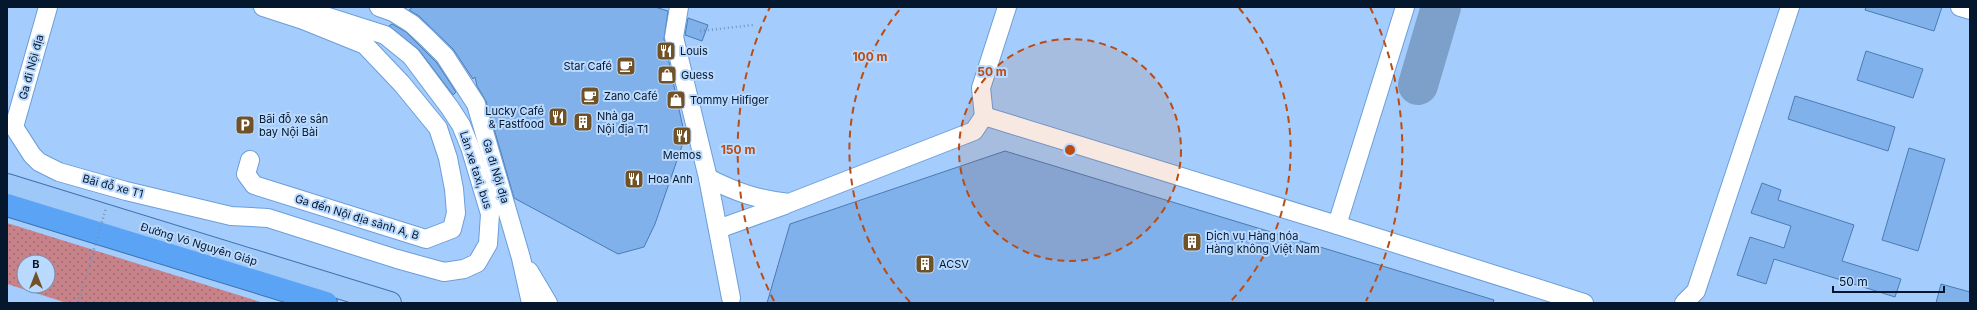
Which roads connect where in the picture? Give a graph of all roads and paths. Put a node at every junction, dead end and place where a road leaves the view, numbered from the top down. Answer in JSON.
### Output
{"nodes":[{"id":1,"x":48,"y":7,"type":"edge"},
{"id":2,"x":263,"y":7,"type":"edge"},
{"id":3,"x":297,"y":7,"type":"edge"},
{"id":4,"x":379,"y":7,"type":"edge"},
{"id":5,"x":679,"y":7,"type":"edge"},
{"id":6,"x":1007,"y":7,"type":"edge"},
{"id":7,"x":1405,"y":7,"type":"edge"},
{"id":8,"x":1790,"y":7,"type":"edge"},
{"id":9,"x":1960,"y":7,"type":"edge"},
{"id":10,"x":1970,"y":10,"type":"edge"},
{"id":11,"x":753,"y":25,"type":"dead end"},
{"id":12,"x":700,"y":31,"type":"dead end"},
{"id":13,"x":984,"y":116,"type":"junction"},
{"id":14,"x":10,"y":128,"type":"edge"},
{"id":15,"x":250,"y":160,"type":"dead end"},
{"id":16,"x":708,"y":178,"type":"junction"},
{"id":17,"x":7,"y":185,"type":"edge"},
{"id":18,"x":789,"y":203,"type":"junction"},
{"id":19,"x":7,"y":205,"type":"edge"},
{"id":20,"x":106,"y":208,"type":"dead end"},
{"id":21,"x":231,"y":216,"type":"joint"},
{"id":22,"x":1337,"y":225,"type":"junction"},
{"id":23,"x":718,"y":230,"type":"junction"},
{"id":24,"x":521,"y":258,"type":"junction"},
{"id":25,"x":731,"y":298,"type":"dead end"},
{"id":26,"x":78,"y":303,"type":"edge"},
{"id":27,"x":326,"y":303,"type":"edge"},
{"id":28,"x":390,"y":303,"type":"edge"},
{"id":29,"x":531,"y":303,"type":"edge"},
{"id":30,"x":548,"y":303,"type":"edge"},
{"id":31,"x":1584,"y":303,"type":"edge"},
{"id":32,"x":1686,"y":303,"type":"edge"}],
"edges":[{"from":1,"to":14,"type":"lane","name":"Ga đi Nội địa"},
{"from":2,"to":15,"type":"lane","name":"Ga đến Nội địa sảnh A, B"},
{"from":3,"to":21,"type":"lane","name":"Làn xe taxi, bus"},
{"from":4,"to":24,"type":"lane","name":"Ga đi Nội địa"},
{"from":5,"to":16,"type":"lane"},
{"from":6,"to":13,"type":"lane"},
{"from":7,"to":22,"type":"lane"},
{"from":8,"to":32,"type":"lane"},
{"from":9,"to":10,"type":"lane"},
{"from":11,"to":12,"type":"path"},
{"from":13,"to":18,"type":"lane"},
{"from":13,"to":22,"type":"lane"},
{"from":14,"to":21,"type":"lane","name":"Bãi đỗ xe T1"},
{"from":16,"to":18,"type":"lane"},
{"from":16,"to":23,"type":"lane"},
{"from":17,"to":28,"type":"main road","name":"Đường Võ Nguyên Giáp"},
{"from":18,"to":23,"type":"lane"},
{"from":19,"to":27,"type":"highway","name":"Đường Võ Nguyên Giáp"},
{"from":20,"to":26,"type":"path","bridge":true},
{"from":22,"to":31,"type":"lane"},
{"from":23,"to":25,"type":"lane"},
{"from":24,"to":29,"type":"lane","name":"Ga đi Nội địa"},
{"from":24,"to":30,"type":"lane","name":"Ga đi Nội địa"}]}
